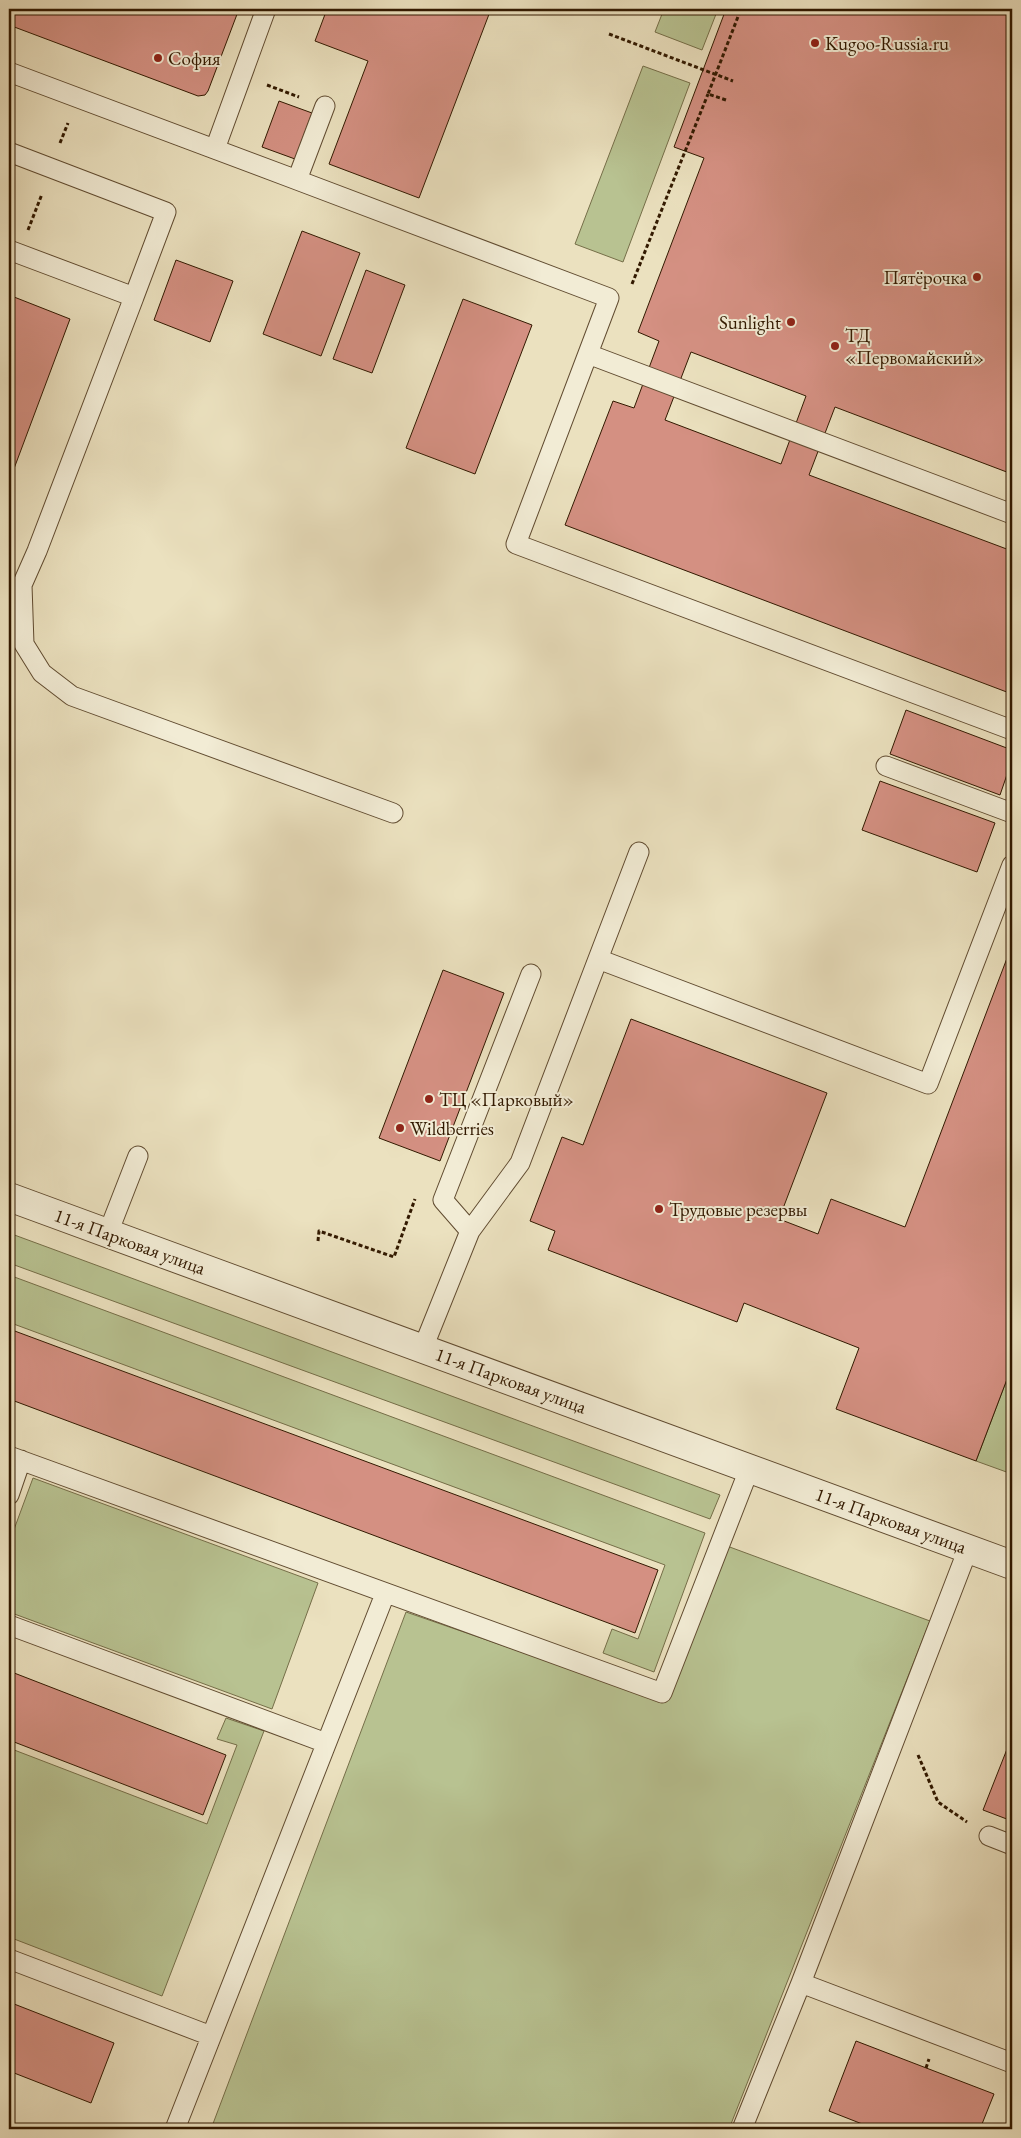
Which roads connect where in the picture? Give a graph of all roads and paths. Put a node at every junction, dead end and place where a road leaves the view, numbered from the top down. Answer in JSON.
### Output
{"nodes":[{"id":1,"x":266,"y":9,"type":"edge"},
{"id":2,"x":740,"y":9,"type":"edge"},
{"id":3,"x":609,"y":34,"type":"dead end"},
{"id":4,"x":9,"y":72,"type":"edge"},
{"id":5,"x":716,"y":75,"type":"junction"},
{"id":6,"x":241,"y":76,"type":"junction"},
{"id":7,"x":733,"y":81,"type":"dead end"},
{"id":8,"x":708,"y":94,"type":"junction"},
{"id":9,"x":726,"y":100,"type":"dead end"},
{"id":10,"x":325,"y":106,"type":"joint"},
{"id":11,"x":215,"y":149,"type":"junction"},
{"id":12,"x":9,"y":152,"type":"edge"},
{"id":13,"x":297,"y":180,"type":"junction"},
{"id":14,"x":9,"y":250,"type":"edge"},
{"id":15,"x":134,"y":297,"type":"junction"},
{"id":16,"x":609,"y":298,"type":"junction"},
{"id":17,"x":588,"y":354,"type":"junction"},
{"id":18,"x":1012,"y":514,"type":"edge"},
{"id":19,"x":1012,"y":730,"type":"edge"},
{"id":20,"x":886,"y":766,"type":"dead end"},
{"id":21,"x":394,"y":813,"type":"dead end"},
{"id":22,"x":1012,"y":813,"type":"edge"},
{"id":23,"x":639,"y":852,"type":"dead end"},
{"id":24,"x":1012,"y":865,"type":"edge"},
{"id":25,"x":598,"y":959,"type":"junction"},
{"id":26,"x":531,"y":974,"type":"dead end"},
{"id":27,"x":138,"y":1156,"type":"dead end"},
{"id":28,"x":9,"y":1197,"type":"edge"},
{"id":29,"x":442,"y":1200,"type":"junction"},
{"id":30,"x":470,"y":1231,"type":"junction"},
{"id":31,"x":108,"y":1232,"type":"junction"},
{"id":32,"x":318,"y":1241,"type":"dead end"},
{"id":33,"x":424,"y":1348,"type":"junction"},
{"id":34,"x":15,"y":1458,"type":"edge"},
{"id":35,"x":750,"y":1467,"type":"junction"},
{"id":36,"x":9,"y":1495,"type":"edge"},
{"id":37,"x":968,"y":1549,"type":"junction"},
{"id":38,"x":1012,"y":1565,"type":"edge"},
{"id":39,"x":384,"y":1594,"type":"junction"},
{"id":40,"x":9,"y":1624,"type":"edge"},
{"id":41,"x":903,"y":1720,"type":"junction"},
{"id":42,"x":326,"y":1743,"type":"junction"},
{"id":43,"x":989,"y":1836,"type":"joint"},
{"id":44,"x":1012,"y":1846,"type":"edge"},
{"id":45,"x":9,"y":1959,"type":"edge"},
{"id":46,"x":801,"y":1983,"type":"junction"},
{"id":47,"x":211,"y":2036,"type":"junction"},
{"id":48,"x":1012,"y":2063,"type":"edge"},
{"id":49,"x":175,"y":2129,"type":"edge"},
{"id":50,"x":742,"y":2129,"type":"edge"}],
"edges":[{"from":1,"to":6,"type":"lane"},
{"from":2,"to":5,"type":"path"},
{"from":3,"to":5,"type":"path"},
{"from":4,"to":11,"type":"lane"},
{"from":5,"to":7,"type":"path"},
{"from":5,"to":8,"type":"path"},
{"from":6,"to":10,"type":"path"},
{"from":6,"to":11,"type":"lane"},
{"from":8,"to":9,"type":"path"},
{"from":8,"to":16,"type":"path"},
{"from":10,"to":13,"type":"lane"},
{"from":11,"to":13,"type":"lane"},
{"from":12,"to":15,"type":"lane"},
{"from":13,"to":16,"type":"lane"},
{"from":14,"to":15,"type":"lane"},
{"from":15,"to":21,"type":"lane"},
{"from":16,"to":17,"type":"lane"},
{"from":17,"to":18,"type":"lane"},
{"from":17,"to":19,"type":"lane"},
{"from":20,"to":22,"type":"lane"},
{"from":23,"to":25,"type":"lane"},
{"from":24,"to":25,"type":"lane"},
{"from":25,"to":30,"type":"lane"},
{"from":26,"to":29,"type":"lane"},
{"from":27,"to":31,"type":"lane"},
{"from":28,"to":31,"type":"street","name":"11-я Парковая улица"},
{"from":29,"to":30,"type":"lane"},
{"from":29,"to":32,"type":"path"},
{"from":30,"to":33,"type":"lane"},
{"from":31,"to":33,"type":"street","name":"11-я Парковая улица"},
{"from":33,"to":35,"type":"street","name":"11-я Парковая улица"},
{"from":34,"to":36,"type":"lane"},
{"from":34,"to":39,"type":"lane"},
{"from":35,"to":37,"type":"street","name":"11-я Парковая улица"},
{"from":35,"to":39,"type":"lane"},
{"from":37,"to":38,"type":"street","name":"11-я Парковая улица"},
{"from":37,"to":41,"type":"lane"},
{"from":39,"to":42,"type":"lane"},
{"from":40,"to":42,"type":"lane"},
{"from":41,"to":43,"type":"path"},
{"from":41,"to":46,"type":"lane"},
{"from":42,"to":47,"type":"lane"},
{"from":43,"to":44,"type":"lane"},
{"from":45,"to":47,"type":"lane"},
{"from":46,"to":48,"type":"lane"},
{"from":46,"to":50,"type":"lane"},
{"from":47,"to":49,"type":"lane"}]}
